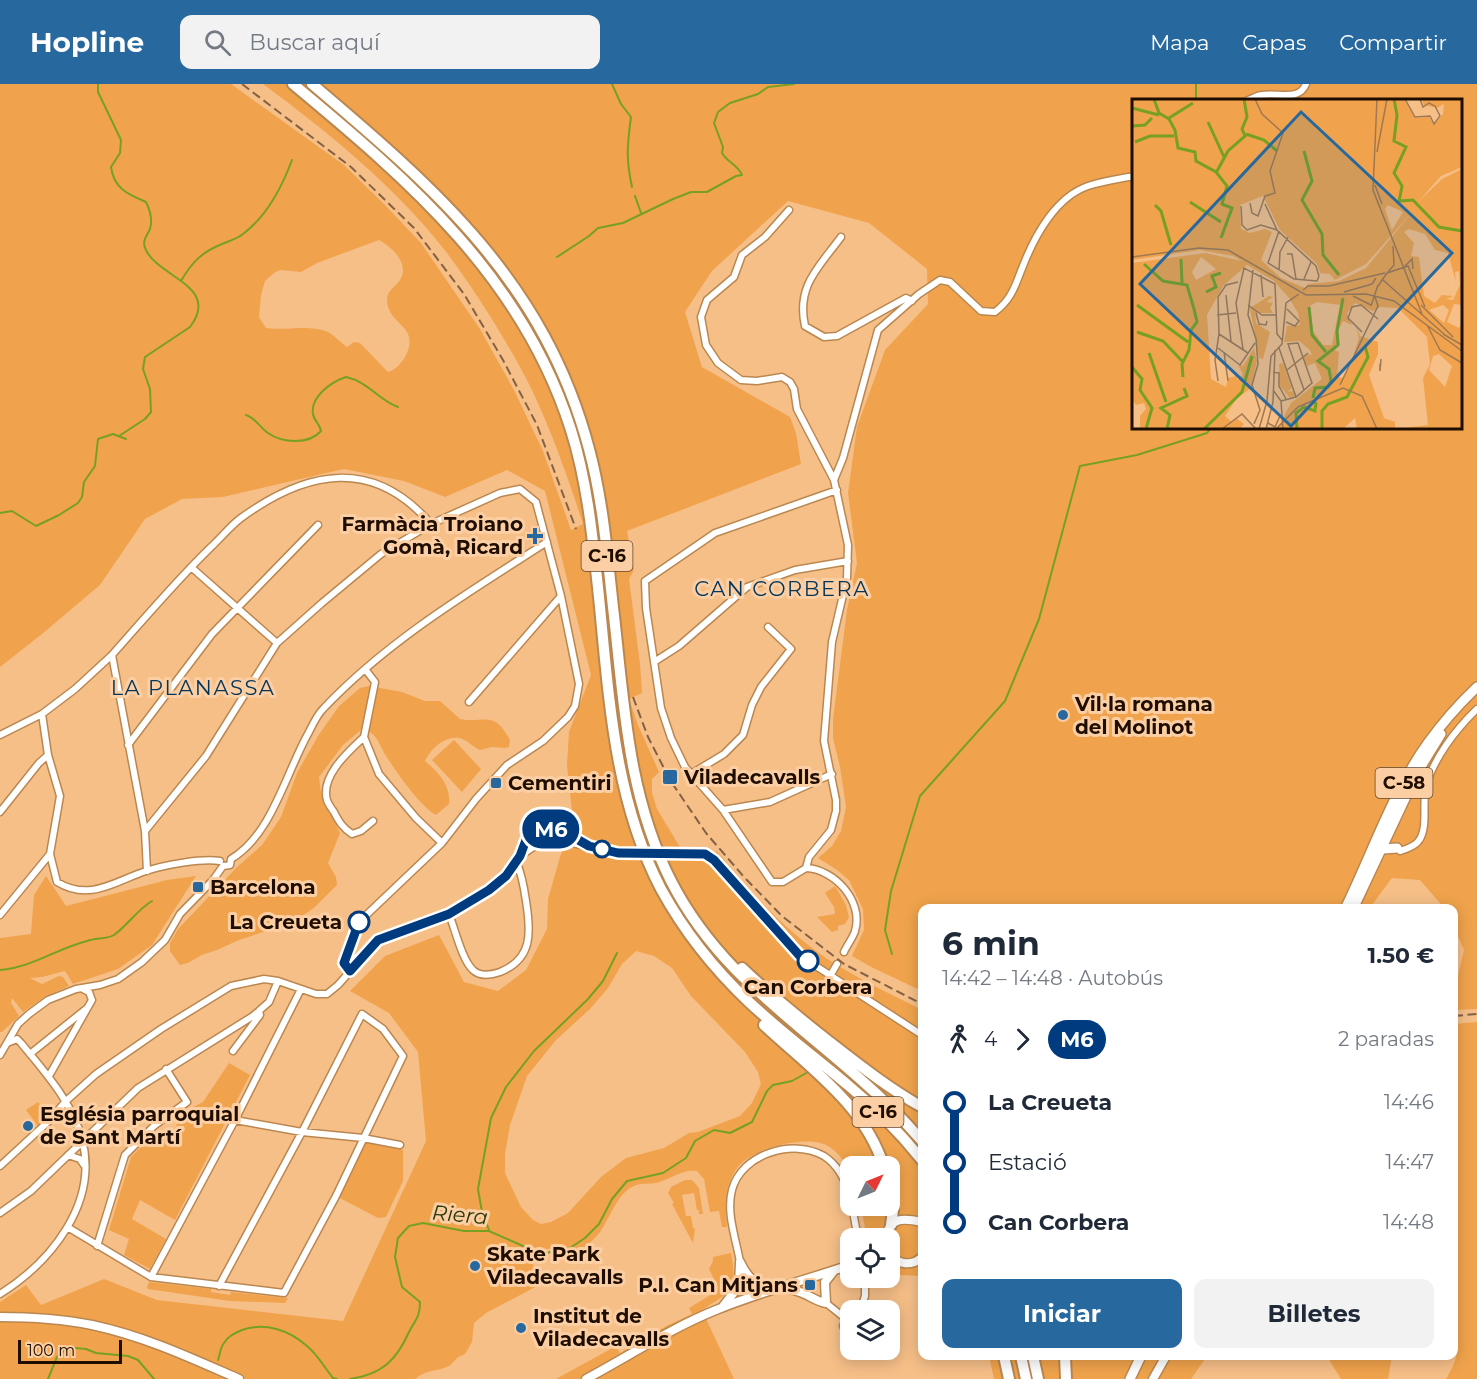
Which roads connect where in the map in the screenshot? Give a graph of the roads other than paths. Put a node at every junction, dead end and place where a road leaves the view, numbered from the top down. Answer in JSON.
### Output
{"nodes":[{"id":1,"x":293,"y":84,"type":"edge"},
{"id":2,"x":312,"y":84,"type":"edge"},
{"id":3,"x":1306,"y":84,"type":"edge"},
{"id":4,"x":1251,"y":99,"type":"edge"},
{"id":5,"x":1132,"y":176,"type":"edge"},
{"id":6,"x":789,"y":210,"type":"dead end"},
{"id":7,"x":841,"y":237,"type":"dead end"},
{"id":8,"x":912,"y":301,"type":"junction"},
{"id":9,"x":834,"y":480,"type":"junction"},
{"id":10,"x":837,"y":490,"type":"junction"},
{"id":11,"x":431,"y":524,"type":"junction"},
{"id":12,"x":318,"y":525,"type":"dead end"},
{"id":13,"x":547,"y":542,"type":"junction"},
{"id":14,"x":848,"y":561,"type":"junction"},
{"id":15,"x":190,"y":567,"type":"junction"},
{"id":16,"x":561,"y":596,"type":"junction"},
{"id":17,"x":238,"y":609,"type":"junction"},
{"id":18,"x":768,"y":627,"type":"dead end"},
{"id":19,"x":277,"y":643,"type":"junction"},
{"id":20,"x":112,"y":655,"type":"junction"},
{"id":21,"x":654,"y":662,"type":"junction"},
{"id":22,"x":365,"y":669,"type":"junction"},
{"id":23,"x":1477,"y":687,"type":"edge"},
{"id":24,"x":1477,"y":695,"type":"edge"},
{"id":25,"x":469,"y":702,"type":"dead end"},
{"id":26,"x":1477,"y":709,"type":"edge"},
{"id":27,"x":42,"y":714,"type":"junction"},
{"id":28,"x":0,"y":735,"type":"edge"},
{"id":29,"x":364,"y":736,"type":"junction"},
{"id":30,"x":128,"y":745,"type":"junction"},
{"id":31,"x":48,"y":756,"type":"junction"},
{"id":32,"x":691,"y":774,"type":"junction"},
{"id":33,"x":832,"y":774,"type":"junction"},
{"id":34,"x":1400,"y":809,"type":"junction"},
{"id":35,"x":723,"y":810,"type":"junction"},
{"id":36,"x":0,"y":812,"type":"edge"},
{"id":37,"x":373,"y":820,"type":"dead end"},
{"id":38,"x":650,"y":828,"type":"junction"},
{"id":39,"x":145,"y":831,"type":"junction"},
{"id":40,"x":442,"y":843,"type":"junction"},
{"id":41,"x":589,"y":846,"type":"junction"},
{"id":42,"x":1399,"y":849,"type":"junction"},
{"id":43,"x":1380,"y":850,"type":"junction"},
{"id":44,"x":50,"y":854,"type":"junction"},
{"id":45,"x":638,"y":854,"type":"dead end"},
{"id":46,"x":670,"y":854,"type":"dead end"},
{"id":47,"x":518,"y":858,"type":"junction"},
{"id":48,"x":222,"y":863,"type":"junction"},
{"id":49,"x":1374,"y":864,"type":"junction"},
{"id":50,"x":806,"y":868,"type":"junction"},
{"id":51,"x":147,"y":871,"type":"junction"},
{"id":52,"x":1352,"y":894,"type":"junction"},
{"id":53,"x":1347,"y":904,"type":"edge"},
{"id":54,"x":1355,"y":904,"type":"edge"},
{"id":55,"x":449,"y":914,"type":"junction"},
{"id":56,"x":0,"y":915,"type":"edge"},
{"id":57,"x":844,"y":952,"type":"dead end"},
{"id":58,"x":709,"y":960,"type":"junction"},
{"id":59,"x":837,"y":964,"type":"dead end"},
{"id":60,"x":350,"y":971,"type":"junction"},
{"id":61,"x":830,"y":976,"type":"junction"},
{"id":62,"x":278,"y":981,"type":"junction"},
{"id":63,"x":100,"y":985,"type":"junction"},
{"id":64,"x":83,"y":989,"type":"junction"},
{"id":65,"x":301,"y":989,"type":"junction"},
{"id":66,"x":92,"y":997,"type":"junction"},
{"id":67,"x":89,"y":1006,"type":"junction"},
{"id":68,"x":259,"y":1011,"type":"junction"},
{"id":69,"x":13,"y":1032,"type":"junction"},
{"id":70,"x":918,"y":1032,"type":"edge"},
{"id":71,"x":17,"y":1039,"type":"junction"},
{"id":72,"x":7,"y":1043,"type":"junction"},
{"id":73,"x":233,"y":1051,"type":"dead end"},
{"id":74,"x":30,"y":1054,"type":"junction"},
{"id":75,"x":0,"y":1055,"type":"edge"},
{"id":76,"x":166,"y":1069,"type":"junction"},
{"id":77,"x":47,"y":1074,"type":"junction"},
{"id":78,"x":66,"y":1101,"type":"junction"},
{"id":79,"x":918,"y":1105,"type":"edge"},
{"id":80,"x":235,"y":1120,"type":"junction"},
{"id":81,"x":302,"y":1132,"type":"junction"},
{"id":82,"x":363,"y":1138,"type":"junction"},
{"id":83,"x":918,"y":1138,"type":"edge"},
{"id":84,"x":83,"y":1141,"type":"junction"},
{"id":85,"x":400,"y":1145,"type":"dead end"},
{"id":86,"x":68,"y":1155,"type":"junction"},
{"id":87,"x":880,"y":1156,"type":"edge"},
{"id":88,"x":918,"y":1156,"type":"edge"},
{"id":89,"x":85,"y":1165,"type":"junction"},
{"id":90,"x":0,"y":1166,"type":"edge"},
{"id":91,"x":840,"y":1172,"type":"edge"},
{"id":92,"x":0,"y":1213,"type":"edge"},
{"id":93,"x":892,"y":1216,"type":"edge"},
{"id":94,"x":918,"y":1221,"type":"edge"},
{"id":95,"x":891,"y":1225,"type":"junction"},
{"id":96,"x":69,"y":1228,"type":"junction"},
{"id":97,"x":890,"y":1228,"type":"edge"},
{"id":98,"x":97,"y":1246,"type":"junction"},
{"id":99,"x":900,"y":1261,"type":"edge"},
{"id":100,"x":918,"y":1261,"type":"edge"},
{"id":101,"x":740,"y":1262,"type":"junction"},
{"id":102,"x":840,"y":1268,"type":"edge"},
{"id":103,"x":835,"y":1270,"type":"junction"},
{"id":104,"x":151,"y":1277,"type":"junction"},
{"id":105,"x":219,"y":1286,"type":"junction"},
{"id":106,"x":10,"y":1287,"type":"junction"},
{"id":107,"x":0,"y":1288,"type":"edge"},
{"id":108,"x":778,"y":1288,"type":"junction"},
{"id":109,"x":0,"y":1294,"type":"edge"},
{"id":110,"x":826,"y":1303,"type":"junction"},
{"id":111,"x":722,"y":1308,"type":"junction"},
{"id":112,"x":840,"y":1313,"type":"edge"},
{"id":113,"x":0,"y":1317,"type":"edge"},
{"id":114,"x":1005,"y":1360,"type":"edge"},
{"id":115,"x":1022,"y":1360,"type":"edge"},
{"id":116,"x":1035,"y":1360,"type":"edge"},
{"id":117,"x":1065,"y":1360,"type":"edge"},
{"id":118,"x":1139,"y":1360,"type":"edge"},
{"id":119,"x":1164,"y":1360,"type":"edge"},
{"id":120,"x":1132,"y":1376,"type":"edge"},
{"id":121,"x":239,"y":1379,"type":"edge"},
{"id":122,"x":586,"y":1379,"type":"edge"},
{"id":123,"x":1009,"y":1379,"type":"edge"},
{"id":124,"x":1026,"y":1379,"type":"edge"},
{"id":125,"x":1038,"y":1379,"type":"edge"},
{"id":126,"x":1066,"y":1379,"type":"edge"},
{"id":127,"x":1153,"y":1379,"type":"edge"}],
"edges":[{"from":1,"to":58,"type":"highway","number":"C-16"},
{"from":2,"to":38,"type":"highway","number":"C-16"},
{"from":3,"to":4,"type":"street"},
{"from":5,"to":8,"type":"street"},
{"from":6,"to":9,"type":"street"},
{"from":7,"to":8,"type":"street"},
{"from":8,"to":9,"type":"street"},
{"from":9,"to":10,"type":"street"},
{"from":10,"to":14,"type":"street"},
{"from":10,"to":21,"type":"street"},
{"from":11,"to":13,"type":"street"},
{"from":11,"to":15,"type":"street"},
{"from":11,"to":19,"type":"street"},
{"from":12,"to":17,"type":"street"},
{"from":13,"to":16,"type":"street"},
{"from":13,"to":22,"type":"street"},
{"from":14,"to":21,"type":"street"},
{"from":14,"to":33,"type":"street"},
{"from":15,"to":17,"type":"street"},
{"from":15,"to":20,"type":"street"},
{"from":16,"to":25,"type":"street"},
{"from":16,"to":40,"type":"street"},
{"from":17,"to":19,"type":"street"},
{"from":17,"to":30,"type":"street"},
{"from":18,"to":32,"type":"street"},
{"from":19,"to":39,"type":"street"},
{"from":20,"to":27,"type":"street"},
{"from":20,"to":30,"type":"street"},
{"from":21,"to":32,"type":"street"},
{"from":22,"to":29,"type":"street"},
{"from":22,"to":48,"type":"street"},
{"from":23,"to":52,"type":"main road","number":"C-58"},
{"from":24,"to":34,"type":"main road","number":"C-58"},
{"from":26,"to":42,"type":"street"},
{"from":27,"to":28,"type":"street"},
{"from":27,"to":31,"type":"street"},
{"from":29,"to":37,"type":"street"},
{"from":29,"to":40,"type":"street"},
{"from":30,"to":39,"type":"street"},
{"from":31,"to":36,"type":"street"},
{"from":31,"to":44,"type":"street"},
{"from":32,"to":35,"type":"street"},
{"from":33,"to":35,"type":"street"},
{"from":33,"to":50,"type":"street"},
{"from":34,"to":42,"type":"main road"},
{"from":34,"to":43,"type":"main road","number":"C-58"},
{"from":35,"to":50,"type":"street"},
{"from":38,"to":79,"type":"highway"},
{"from":38,"to":83,"type":"highway","number":"C-16"},
{"from":39,"to":51,"type":"street"},
{"from":40,"to":60,"type":"street"},
{"from":41,"to":45,"type":"street"},
{"from":41,"to":47,"type":"street"},
{"from":41,"to":47,"type":"street"},
{"from":42,"to":43,"type":"main road"},
{"from":42,"to":49,"type":"main road"},
{"from":43,"to":49,"type":"main road","number":"C-58"},
{"from":43,"to":52,"type":"main road"},
{"from":44,"to":51,"type":"street"},
{"from":44,"to":56,"type":"street"},
{"from":46,"to":61,"type":"street"},
{"from":47,"to":55,"type":"street"},
{"from":47,"to":55,"type":"street"},
{"from":48,"to":51,"type":"street"},
{"from":48,"to":63,"type":"street"},
{"from":49,"to":54,"type":"main road","number":"C-58"},
{"from":50,"to":57,"type":"street"},
{"from":52,"to":53,"type":"main road","number":"C-58"},
{"from":55,"to":60,"type":"street"},
{"from":58,"to":87,"type":"highway"},
{"from":58,"to":88,"type":"highway","number":"C-16"},
{"from":59,"to":61,"type":"street"},
{"from":60,"to":65,"type":"street"},
{"from":61,"to":70,"type":"street"},
{"from":62,"to":65,"type":"street"},
{"from":62,"to":68,"type":"street"},
{"from":62,"to":78,"type":"street"},
{"from":63,"to":64,"type":"street"},
{"from":63,"to":66,"type":"street"},
{"from":64,"to":66,"type":"street"},
{"from":64,"to":69,"type":"street"},
{"from":65,"to":80,"type":"street"},
{"from":66,"to":67,"type":"street"},
{"from":67,"to":74,"type":"street"},
{"from":67,"to":77,"type":"street"},
{"from":68,"to":73,"type":"street"},
{"from":68,"to":76,"type":"street"},
{"from":69,"to":71,"type":"street"},
{"from":69,"to":72,"type":"street"},
{"from":71,"to":72,"type":"street"},
{"from":71,"to":74,"type":"street"},
{"from":72,"to":75,"type":"street"},
{"from":74,"to":77,"type":"street"},
{"from":76,"to":84,"type":"street"},
{"from":76,"to":98,"type":"street"},
{"from":77,"to":78,"type":"street"},
{"from":78,"to":84,"type":"street"},
{"from":78,"to":90,"type":"street"},
{"from":80,"to":81,"type":"street"},
{"from":80,"to":104,"type":"street"},
{"from":81,"to":82,"type":"street"},
{"from":81,"to":82,"type":"street"},
{"from":81,"to":105,"type":"street"},
{"from":82,"to":85,"type":"street"},
{"from":82,"to":105,"type":"street"},
{"from":84,"to":86,"type":"street"},
{"from":84,"to":89,"type":"street"},
{"from":86,"to":89,"type":"street"},
{"from":86,"to":92,"type":"street"},
{"from":89,"to":96,"type":"street"},
{"from":91,"to":101,"type":"street"},
{"from":93,"to":95,"type":"highway"},
{"from":94,"to":95,"type":"street"},
{"from":95,"to":97,"type":"street"},
{"from":96,"to":98,"type":"street"},
{"from":96,"to":106,"type":"street"},
{"from":98,"to":104,"type":"street"},
{"from":99,"to":100,"type":"street"},
{"from":101,"to":108,"type":"street"},
{"from":101,"to":111,"type":"street"},
{"from":102,"to":103,"type":"street"},
{"from":103,"to":108,"type":"street"},
{"from":103,"to":110,"type":"street"},
{"from":104,"to":105,"type":"street"},
{"from":106,"to":107,"type":"street"},
{"from":106,"to":109,"type":"street"},
{"from":108,"to":110,"type":"street"},
{"from":108,"to":111,"type":"street"},
{"from":110,"to":112,"type":"street"},
{"from":111,"to":122,"type":"street"},
{"from":113,"to":121,"type":"street"},
{"from":114,"to":123,"type":"highway"},
{"from":115,"to":124,"type":"highway"},
{"from":116,"to":125,"type":"highway"},
{"from":117,"to":126,"type":"highway"},
{"from":118,"to":120,"type":"main road"},
{"from":119,"to":127,"type":"street"}]}
